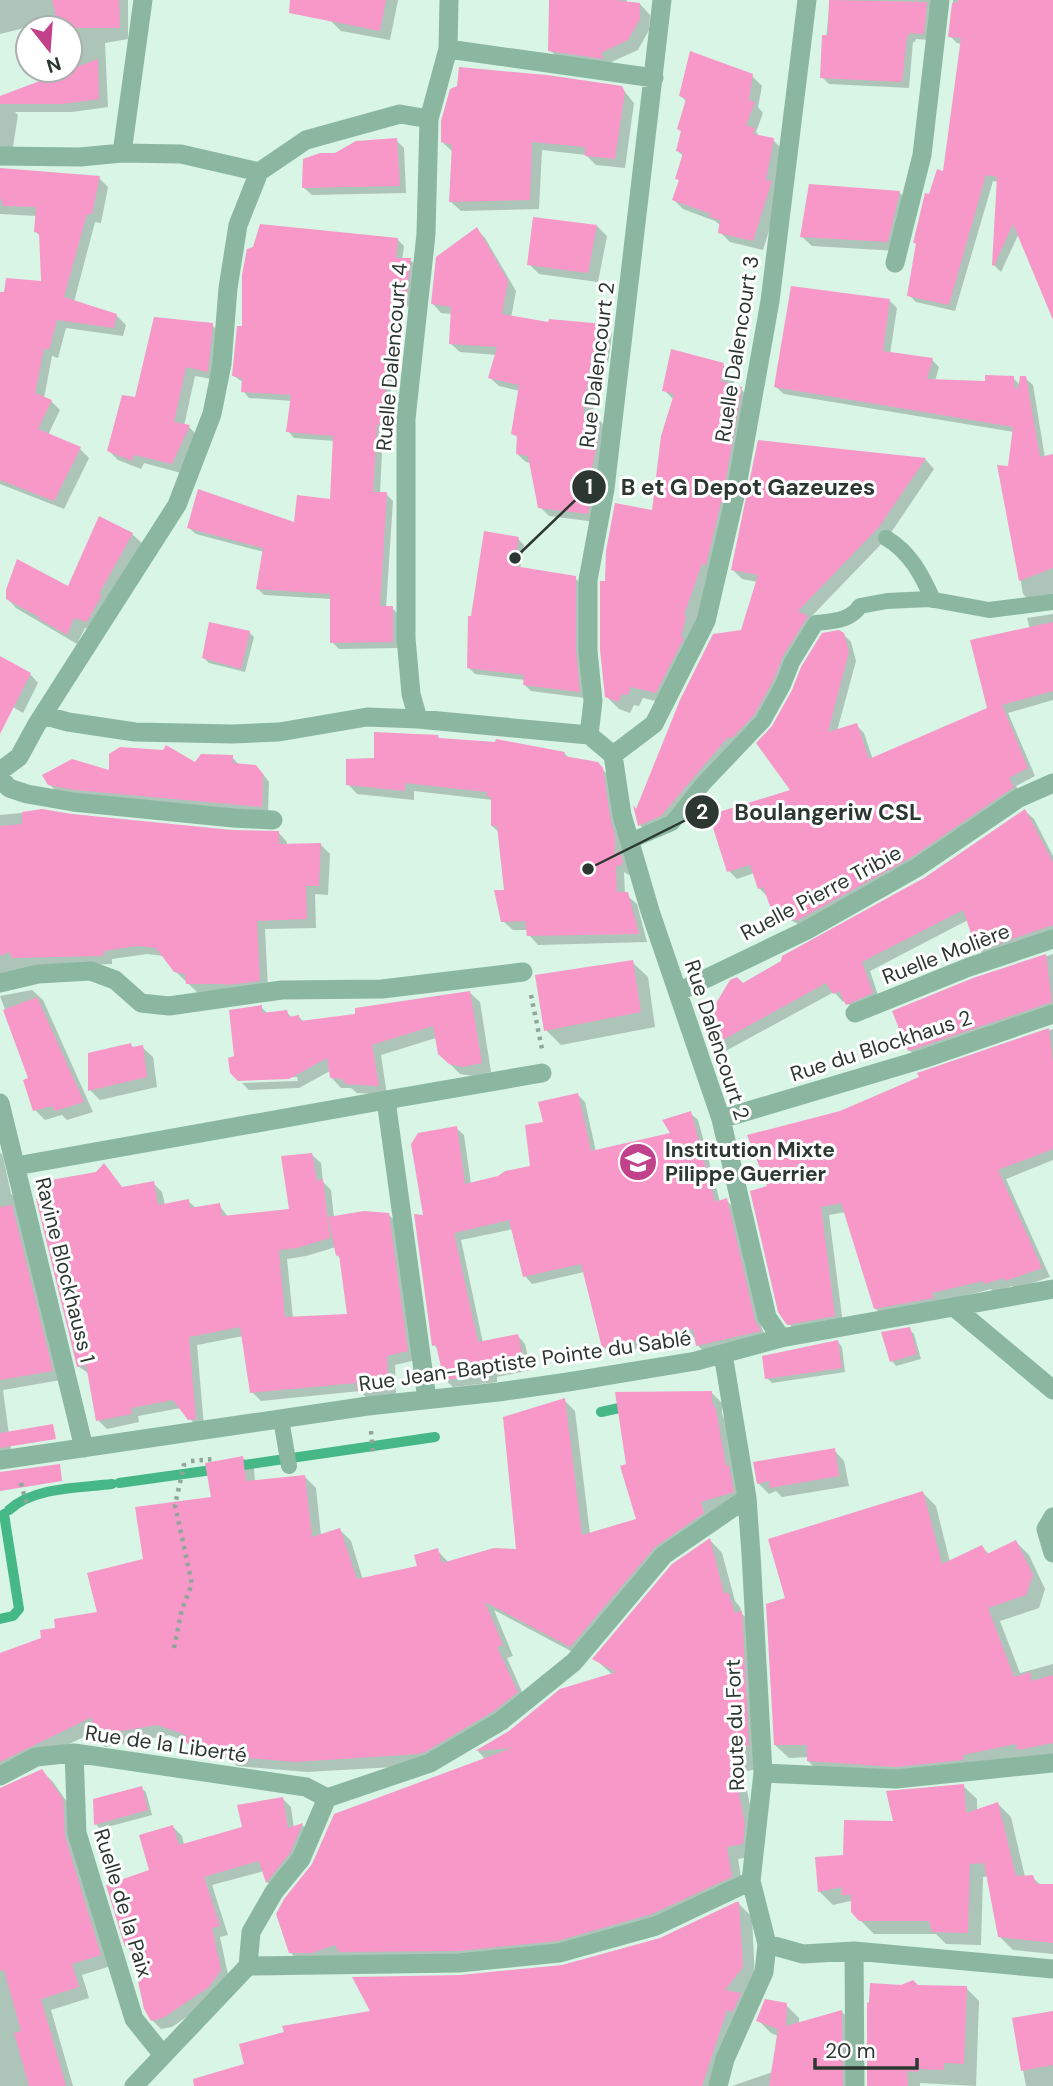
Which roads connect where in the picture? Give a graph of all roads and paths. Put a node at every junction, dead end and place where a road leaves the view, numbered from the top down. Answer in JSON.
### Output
{"nodes":[{"id":1,"x":143,"y":0,"type":"edge"},
{"id":2,"x":449,"y":0,"type":"edge"},
{"id":3,"x":662,"y":0,"type":"edge"},
{"id":4,"x":807,"y":0,"type":"edge"},
{"id":5,"x":940,"y":0,"type":"edge"},
{"id":6,"x":448,"y":49,"type":"junction"},
{"id":7,"x":654,"y":78,"type":"junction"},
{"id":8,"x":429,"y":119,"type":"junction"},
{"id":9,"x":122,"y":153,"type":"junction"},
{"id":10,"x":0,"y":156,"type":"edge"},
{"id":11,"x":259,"y":172,"type":"junction"},
{"id":12,"x":895,"y":263,"type":"dead end"},
{"id":13,"x":886,"y":538,"type":"dead end"},
{"id":14,"x":933,"y":600,"type":"junction"},
{"id":15,"x":1053,"y":601,"type":"edge"},
{"id":16,"x":43,"y":715,"type":"junction"},
{"id":17,"x":418,"y":719,"type":"junction"},
{"id":18,"x":589,"y":735,"type":"junction"},
{"id":19,"x":612,"y":755,"type":"junction"},
{"id":20,"x":0,"y":771,"type":"edge"},
{"id":21,"x":0,"y":778,"type":"edge"},
{"id":22,"x":1053,"y":783,"type":"edge"},
{"id":23,"x":273,"y":820,"type":"dead end"},
{"id":24,"x":630,"y":841,"type":"junction"},
{"id":25,"x":1053,"y":939,"type":"edge"},
{"id":26,"x":523,"y":972,"type":"joint"},
{"id":27,"x":0,"y":983,"type":"edge"},
{"id":28,"x":678,"y":992,"type":"junction"},
{"id":29,"x":855,"y":1013,"type":"dead end"},
{"id":30,"x":1053,"y":1014,"type":"edge"},
{"id":31,"x":542,"y":1073,"type":"joint"},
{"id":32,"x":386,"y":1100,"type":"junction"},
{"id":33,"x":0,"y":1103,"type":"edge"},
{"id":34,"x":721,"y":1119,"type":"junction"},
{"id":35,"x":16,"y":1167,"type":"junction"},
{"id":36,"x":1053,"y":1289,"type":"edge"},
{"id":37,"x":954,"y":1307,"type":"junction"},
{"id":38,"x":781,"y":1338,"type":"junction"},
{"id":39,"x":723,"y":1354,"type":"junction"},
{"id":40,"x":1053,"y":1390,"type":"edge"},
{"id":41,"x":427,"y":1399,"type":"junction"},
{"id":42,"x":281,"y":1419,"type":"junction"},
{"id":43,"x":372,"y":1441,"type":"dead end"},
{"id":44,"x":84,"y":1448,"type":"junction"},
{"id":45,"x":373,"y":1453,"type":"dead end"},
{"id":46,"x":288,"y":1458,"type":"dead end"},
{"id":47,"x":0,"y":1460,"type":"edge"},
{"id":48,"x":182,"y":1469,"type":"dead end"},
{"id":49,"x":22,"y":1488,"type":"dead end"},
{"id":50,"x":747,"y":1497,"type":"junction"},
{"id":51,"x":27,"y":1506,"type":"dead end"},
{"id":52,"x":1053,"y":1517,"type":"edge"},
{"id":53,"x":1053,"y":1553,"type":"edge"},
{"id":54,"x":174,"y":1647,"type":"dead end"},
{"id":55,"x":74,"y":1753,"type":"junction"},
{"id":56,"x":1053,"y":1762,"type":"edge"},
{"id":57,"x":763,"y":1773,"type":"junction"},
{"id":58,"x":0,"y":1776,"type":"edge"},
{"id":59,"x":327,"y":1798,"type":"junction"},
{"id":60,"x":751,"y":1881,"type":"junction"},
{"id":61,"x":766,"y":1944,"type":"junction"},
{"id":62,"x":854,"y":1951,"type":"junction"},
{"id":63,"x":248,"y":1966,"type":"junction"},
{"id":64,"x":1053,"y":1969,"type":"edge"},
{"id":65,"x":163,"y":2055,"type":"junction"},
{"id":66,"x":134,"y":2086,"type":"edge"},
{"id":67,"x":718,"y":2086,"type":"edge"},
{"id":68,"x":855,"y":2086,"type":"edge"}],
"edges":[{"from":1,"to":9,"type":"street"},
{"from":2,"to":6,"type":"street","name":"Ruelle Dalencourt 4"},
{"from":3,"to":7,"type":"street","name":"Rue Dalencourt 2"},
{"from":4,"to":19,"type":"street","name":"Ruelle Dalencourt 3"},
{"from":5,"to":12,"type":"street"},
{"from":6,"to":7,"type":"street"},
{"from":6,"to":8,"type":"street","name":"Ruelle Dalencourt 4"},
{"from":7,"to":18,"type":"street","name":"Rue Dalencourt 2"},
{"from":8,"to":11,"type":"street"},
{"from":8,"to":17,"type":"street","name":"Ruelle Dalencourt 4"},
{"from":9,"to":10,"type":"street"},
{"from":9,"to":11,"type":"street"},
{"from":11,"to":16,"type":"street"},
{"from":13,"to":14,"type":"lane"},
{"from":14,"to":15,"type":"lane"},
{"from":14,"to":24,"type":"lane"},
{"from":16,"to":17,"type":"street"},
{"from":16,"to":20,"type":"street"},
{"from":17,"to":18,"type":"street"},
{"from":18,"to":19,"type":"street"},
{"from":19,"to":24,"type":"street","name":"Rue Dalencourt 2"},
{"from":21,"to":23,"type":"street"},
{"from":22,"to":28,"type":"street","name":"Ruelle Pierre Tribie"},
{"from":24,"to":28,"type":"street","name":"Rue Dalencourt 2"},
{"from":25,"to":29,"type":"street","name":"Ruelle Molière"},
{"from":26,"to":27,"type":"street"},
{"from":26,"to":31,"type":"path"},
{"from":28,"to":34,"type":"street","name":"Rue Dalencourt 2"},
{"from":30,"to":34,"type":"street","name":"Rue du Blockhaus 2"},
{"from":31,"to":32,"type":"street"},
{"from":32,"to":35,"type":"street"},
{"from":32,"to":41,"type":"street"},
{"from":33,"to":35,"type":"street","name":"Ravine Blockhauss 1"},
{"from":34,"to":38,"type":"street","name":"Rue Dalencourt 2"},
{"from":35,"to":44,"type":"street","name":"Ravine Blockhauss 1"},
{"from":36,"to":37,"type":"street","name":"Rue Jean-Baptiste Pointe du Sablé"},
{"from":37,"to":38,"type":"street","name":"Rue Jean-Baptiste Pointe du Sablé"},
{"from":37,"to":40,"type":"street"},
{"from":38,"to":39,"type":"street","name":"Rue Jean-Baptiste Pointe du Sablé"},
{"from":39,"to":41,"type":"street","name":"Rue Jean-Baptiste Pointe du Sablé"},
{"from":39,"to":50,"type":"street","name":"Route du Fort"},
{"from":41,"to":42,"type":"street","name":"Rue Jean-Baptiste Pointe du Sablé"},
{"from":42,"to":44,"type":"street","name":"Rue Jean-Baptiste Pointe du Sablé"},
{"from":42,"to":46,"type":"lane"},
{"from":43,"to":45,"type":"path"},
{"from":44,"to":47,"type":"street","name":"Rue Jean-Baptiste Pointe du Sablé"},
{"from":48,"to":54,"type":"path"},
{"from":49,"to":51,"type":"path"},
{"from":50,"to":57,"type":"street","name":"Route du Fort"},
{"from":50,"to":59,"type":"street"},
{"from":52,"to":53,"type":"street"},
{"from":55,"to":58,"type":"street","name":"Rue de la Liberté"},
{"from":55,"to":59,"type":"street","name":"Rue de la Liberté"},
{"from":55,"to":65,"type":"street","name":"Ruelle de la Paix"},
{"from":56,"to":57,"type":"street"},
{"from":57,"to":60,"type":"street","name":"Route du Fort"},
{"from":59,"to":63,"type":"street"},
{"from":60,"to":61,"type":"street","name":"Route du Fort"},
{"from":60,"to":63,"type":"street"},
{"from":61,"to":62,"type":"street"},
{"from":61,"to":67,"type":"street","name":"Route du Fort"},
{"from":62,"to":64,"type":"street"},
{"from":62,"to":68,"type":"street"},
{"from":63,"to":65,"type":"street"},
{"from":65,"to":66,"type":"street"}]}
